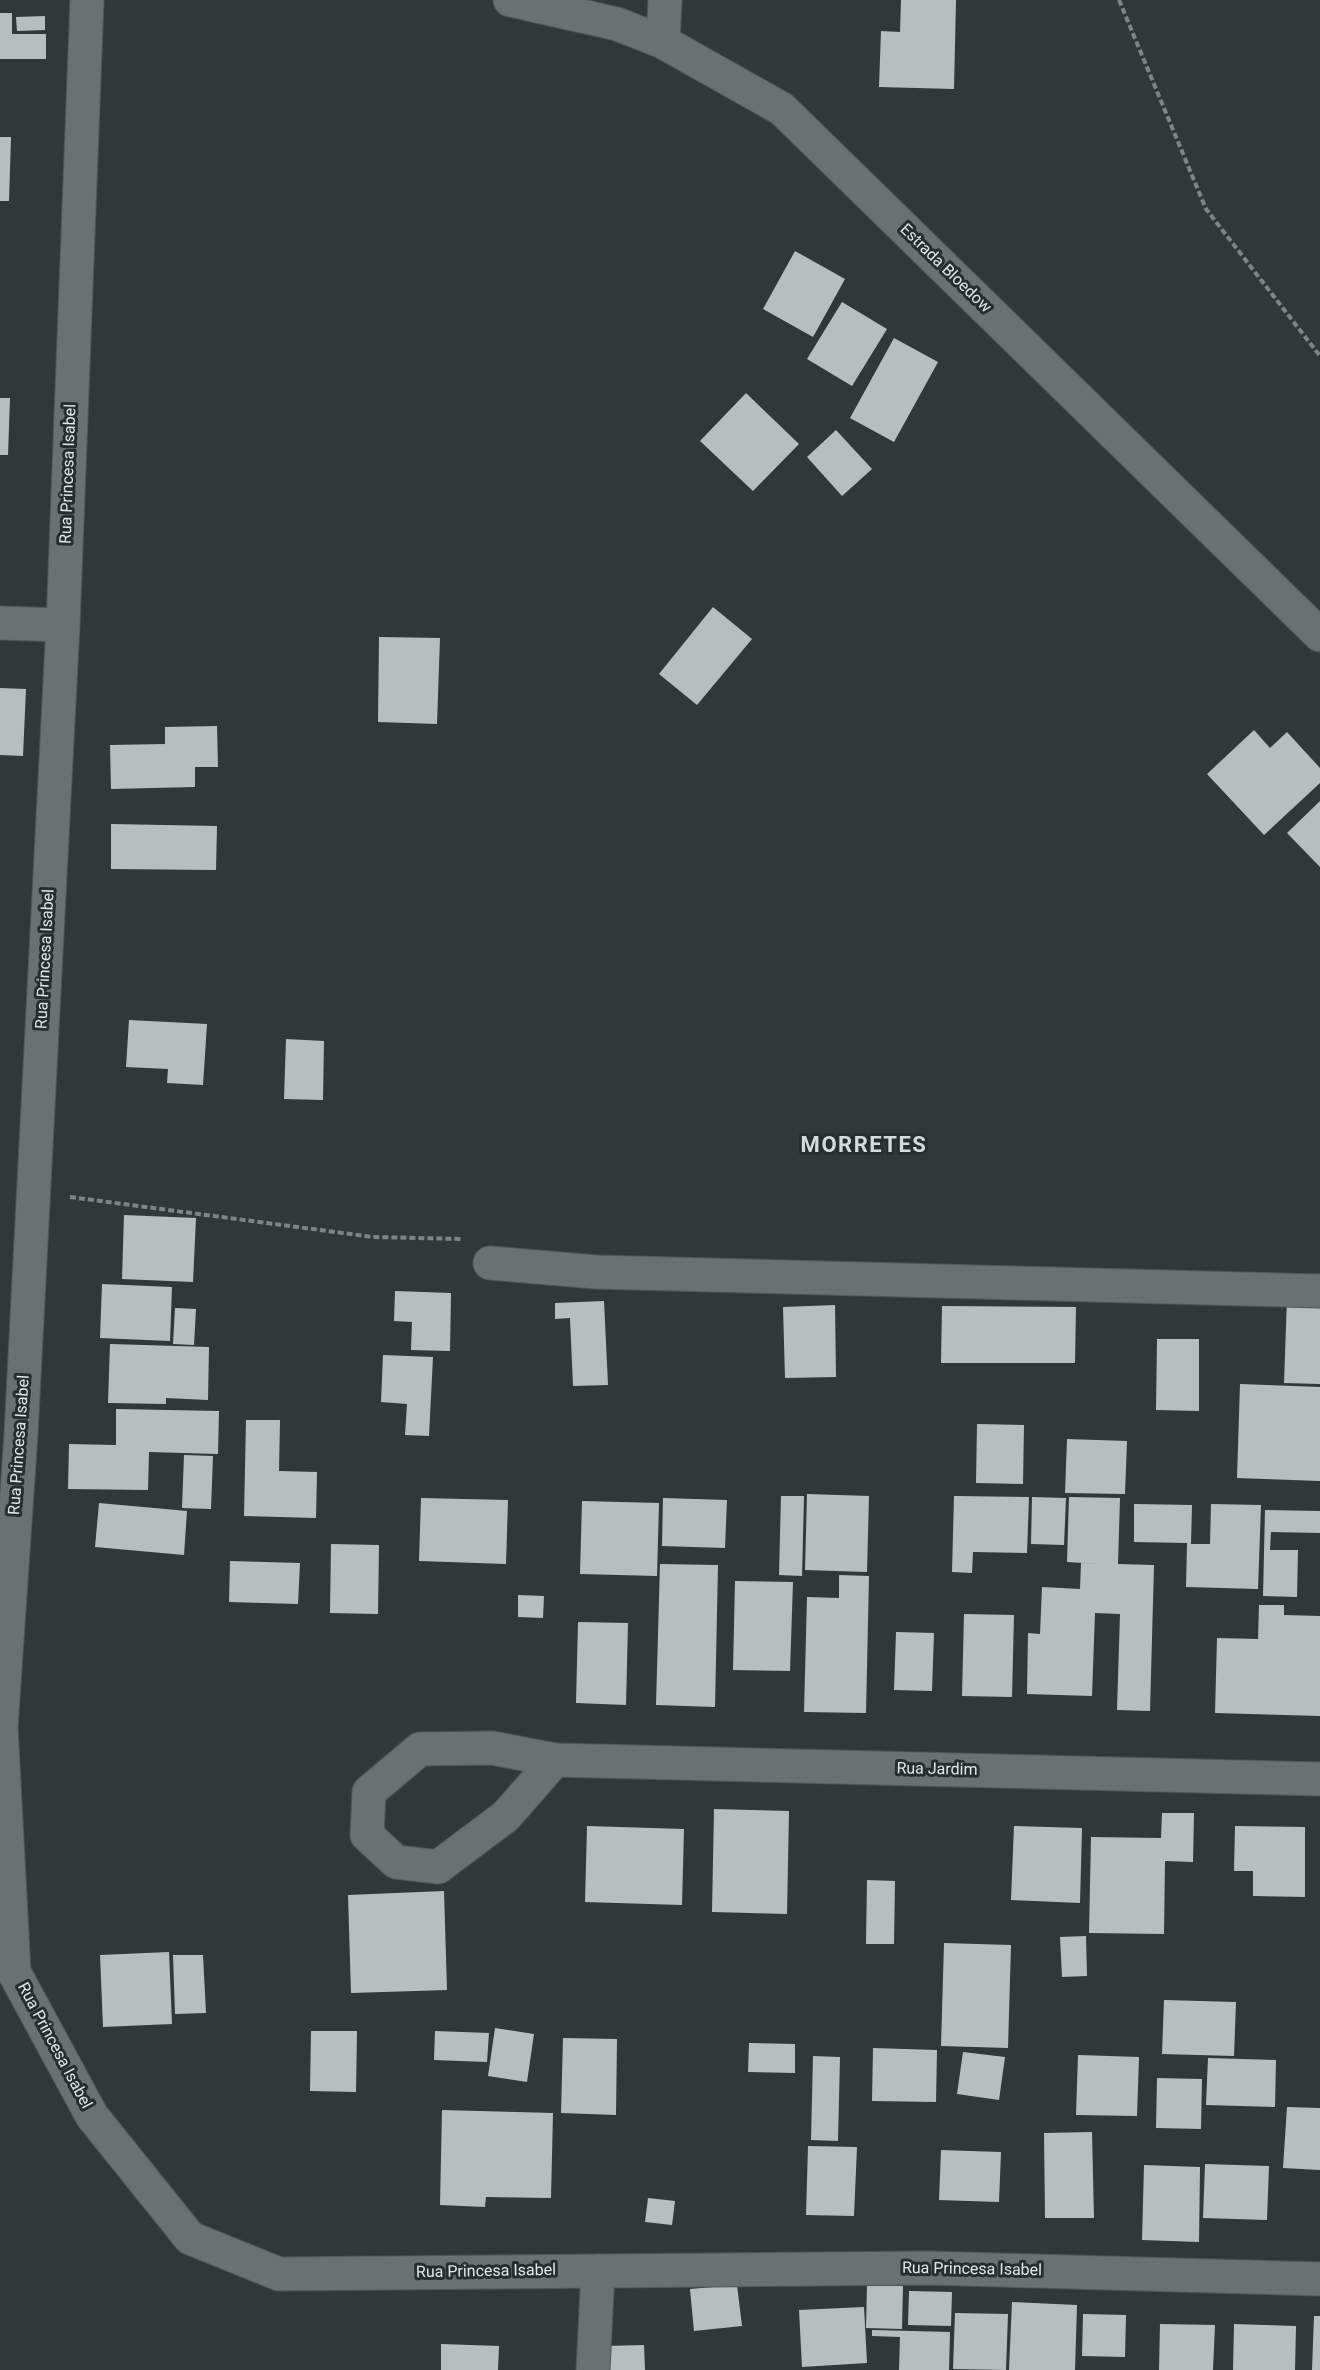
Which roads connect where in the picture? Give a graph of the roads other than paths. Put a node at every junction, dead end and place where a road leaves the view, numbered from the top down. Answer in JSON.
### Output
{"nodes":[{"id":1,"x":87,"y":0,"type":"edge"},
{"id":2,"x":510,"y":0,"type":"edge"},
{"id":3,"x":665,"y":0,"type":"edge"},
{"id":4,"x":663,"y":42,"type":"junction"},
{"id":5,"x":0,"y":623,"type":"edge"},
{"id":6,"x":63,"y":625,"type":"junction"},
{"id":7,"x":1320,"y":635,"type":"edge"},
{"id":8,"x":490,"y":1263,"type":"road end"},
{"id":9,"x":1320,"y":1291,"type":"edge"},
{"id":10,"x":11,"y":1428,"type":"edge"},
{"id":11,"x":555,"y":1760,"type":"junction"},
{"id":12,"x":1320,"y":1779,"type":"edge"},
{"id":13,"x":598,"y":2271,"type":"junction"},
{"id":14,"x":1320,"y":2279,"type":"edge"},
{"id":15,"x":593,"y":2370,"type":"edge"}],
"edges":[{"from":1,"to":6,"type":"street","name":"Rua Princesa Isabel"},
{"from":2,"to":4,"type":"street","name":"Estrada Bloedow"},
{"from":3,"to":4,"type":"street"},
{"from":4,"to":7,"type":"street","name":"Estrada Bloedow"},
{"from":5,"to":6,"type":"street"},
{"from":6,"to":10,"type":"street","name":"Rua Princesa Isabel"},
{"from":8,"to":9,"type":"street"},
{"from":10,"to":13,"type":"street","name":"Rua Princesa Isabel"},
{"from":11,"to":11,"type":"street","name":"Rua Jardim"},
{"from":11,"to":12,"type":"street","name":"Rua Jardim"},
{"from":13,"to":14,"type":"street","name":"Rua Princesa Isabel"},
{"from":13,"to":15,"type":"street"}]}
